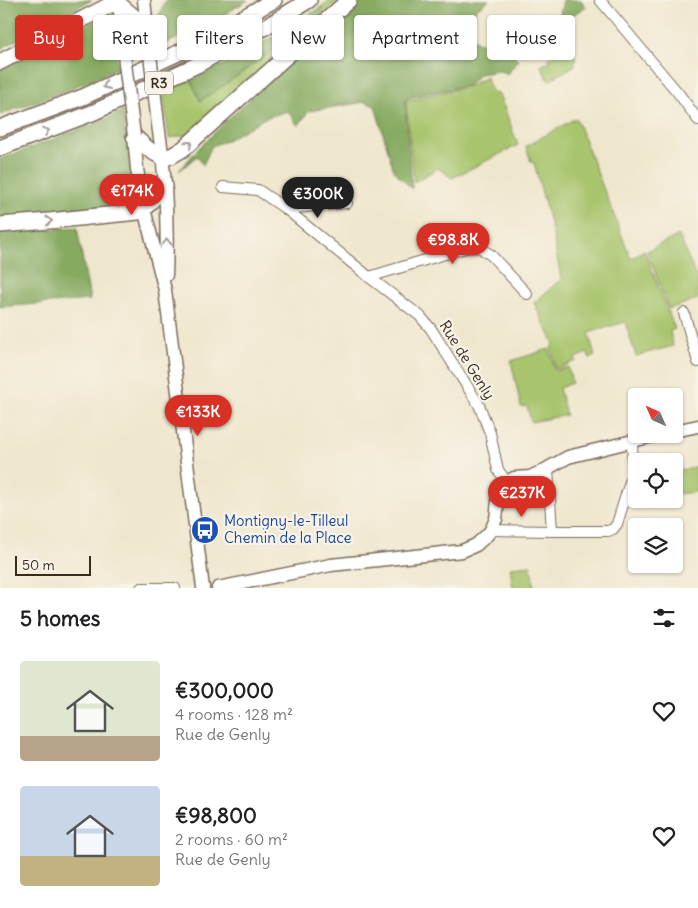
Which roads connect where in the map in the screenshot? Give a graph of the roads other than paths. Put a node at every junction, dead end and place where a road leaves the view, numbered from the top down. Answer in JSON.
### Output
{"nodes":[{"id":1,"x":144,"y":0,"type":"edge"},
{"id":2,"x":274,"y":0,"type":"edge"},
{"id":3,"x":309,"y":0,"type":"edge"},
{"id":4,"x":349,"y":0,"type":"edge"},
{"id":5,"x":600,"y":0,"type":"edge"},
{"id":6,"x":119,"y":2,"type":"edge"},
{"id":7,"x":133,"y":15,"type":"edge"},
{"id":8,"x":146,"y":15,"type":"edge"},
{"id":9,"x":151,"y":60,"type":"edge"},
{"id":10,"x":0,"y":62,"type":"edge"},
{"id":11,"x":698,"y":120,"type":"edge"},
{"id":12,"x":0,"y":128,"type":"edge"},
{"id":13,"x":134,"y":136,"type":"junction"},
{"id":14,"x":0,"y":148,"type":"edge"},
{"id":15,"x":163,"y":157,"type":"junction"},
{"id":16,"x":165,"y":186,"type":"junction"},
{"id":17,"x":223,"y":187,"type":"dead end"},
{"id":18,"x":347,"y":203,"type":"dead end"},
{"id":19,"x":144,"y":209,"type":"junction"},
{"id":20,"x":286,"y":209,"type":"junction"},
{"id":21,"x":0,"y":225,"type":"edge"},
{"id":22,"x":369,"y":278,"type":"junction"},
{"id":23,"x":165,"y":290,"type":"junction"},
{"id":24,"x":527,"y":294,"type":"dead end"},
{"id":25,"x":684,"y":313,"type":"dead end"},
{"id":26,"x":698,"y":362,"type":"edge"},
{"id":27,"x":698,"y":426,"type":"edge"},
{"id":28,"x":683,"y":429,"type":"edge"},
{"id":29,"x":628,"y":442,"type":"edge"},
{"id":30,"x":632,"y":443,"type":"edge"},
{"id":31,"x":548,"y":469,"type":"junction"},
{"id":32,"x":507,"y":482,"type":"junction"},
{"id":33,"x":491,"y":530,"type":"junction"},
{"id":34,"x":552,"y":531,"type":"junction"},
{"id":35,"x":141,"y":588,"type":"edge"},
{"id":36,"x":152,"y":588,"type":"edge"},
{"id":37,"x":175,"y":588,"type":"edge"},
{"id":38,"x":202,"y":588,"type":"edge"},
{"id":39,"x":214,"y":588,"type":"edge"},
{"id":40,"x":218,"y":588,"type":"edge"}],
"edges":[{"from":1,"to":8,"type":"main road"},
{"from":2,"to":12,"type":"highway","number":"R3","one_way":true},
{"from":14,"to":3,"type":"highway","number":"R3","one_way":true},
{"from":15,"to":4,"type":"highway","one_way":true},
{"from":5,"to":11,"type":"street"},
{"from":6,"to":7,"type":"highway"},
{"from":6,"to":10,"type":"highway"},
{"from":6,"to":13,"type":"main road","bridge":true},
{"from":9,"to":15,"type":"main road","bridge":true},
{"from":13,"to":15,"type":"highway"},
{"from":13,"to":19,"type":"main road"},
{"from":15,"to":16,"type":"main road"},
{"from":16,"to":19,"type":"highway"},
{"from":23,"to":16,"type":"main road","one_way":true},
{"from":17,"to":20,"type":"street","name":"Rue de Genly"},
{"from":18,"to":20,"type":"street"},
{"from":21,"to":19,"type":"highway","one_way":true},
{"from":19,"to":23,"type":"main road"},
{"from":20,"to":22,"type":"street","name":"Rue de Genly"},
{"from":22,"to":24,"type":"street"},
{"from":22,"to":32,"type":"street","name":"Rue de Genly"},
{"from":23,"to":38,"type":"main road"},
{"from":25,"to":26,"type":"street"},
{"from":27,"to":28,"type":"main road"},
{"from":29,"to":31,"type":"main road"},
{"from":30,"to":34,"type":"street"},
{"from":31,"to":32,"type":"main road"},
{"from":31,"to":34,"type":"street"},
{"from":32,"to":33,"type":"main road"},
{"from":33,"to":34,"type":"street"},
{"from":33,"to":40,"type":"main road"},
{"from":35,"to":36,"type":"street"},
{"from":36,"to":37,"type":"street"},
{"from":38,"to":39,"type":"main road"}]}
